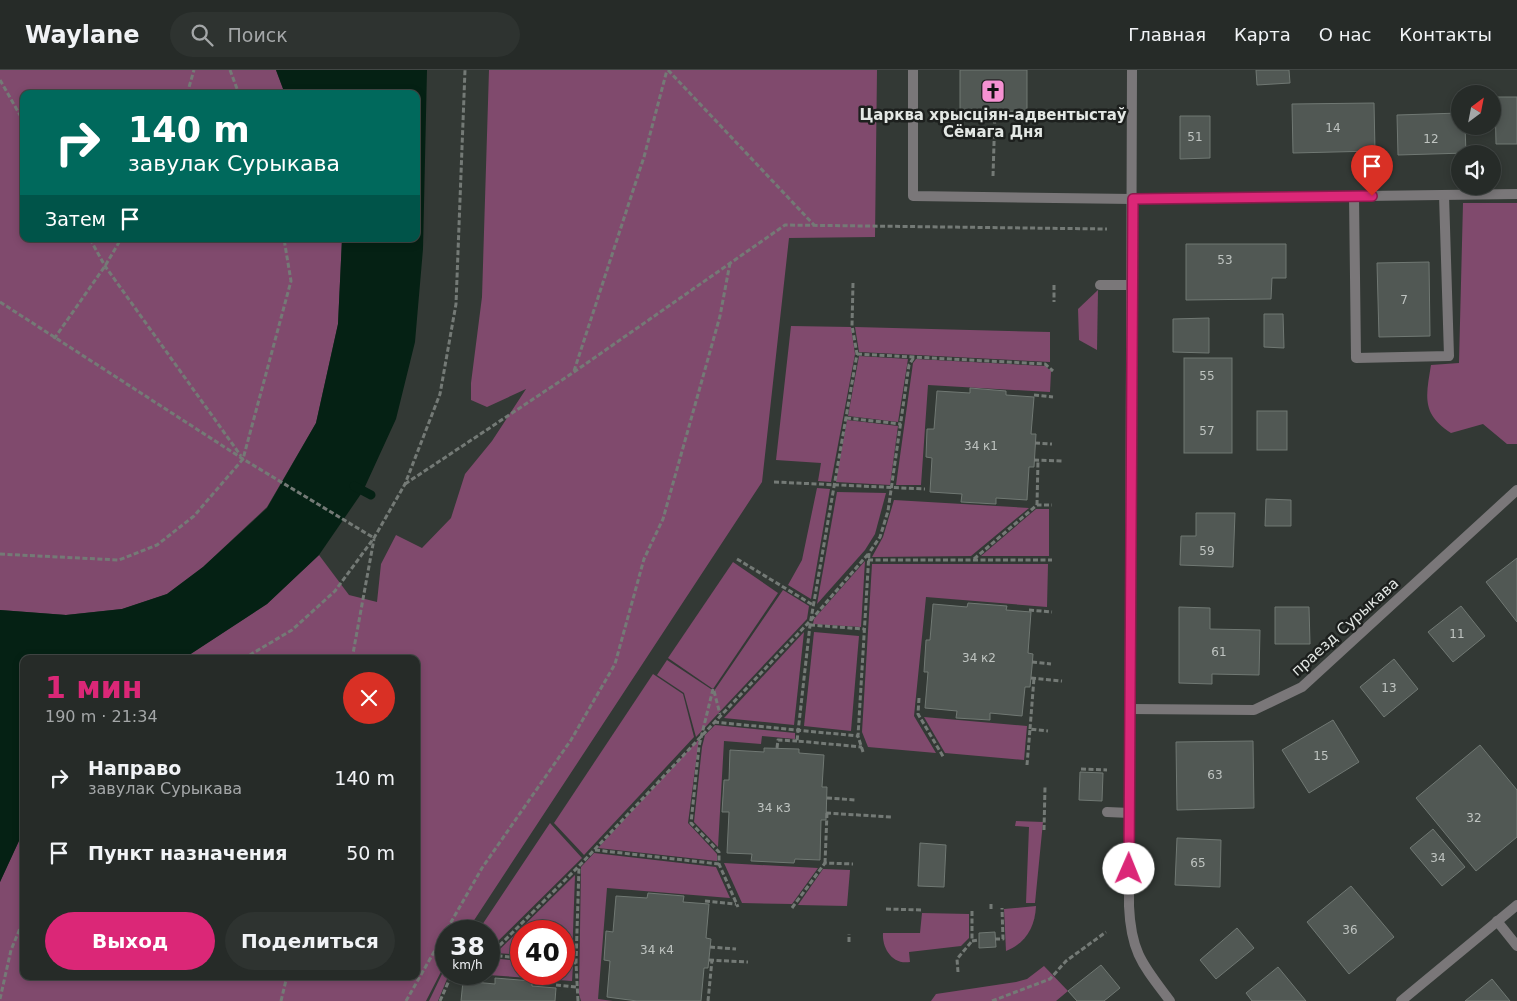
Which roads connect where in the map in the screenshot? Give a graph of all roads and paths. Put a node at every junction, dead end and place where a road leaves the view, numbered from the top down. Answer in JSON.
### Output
{"nodes":[{"id":1,"x":194,"y":70,"type":"edge"},
{"id":2,"x":230,"y":70,"type":"edge"},
{"id":3,"x":465,"y":70,"type":"edge"},
{"id":4,"x":668,"y":70,"type":"edge"},
{"id":5,"x":914,"y":70,"type":"edge"},
{"id":6,"x":1132,"y":70,"type":"edge"},
{"id":7,"x":0,"y":80,"type":"edge"},
{"id":8,"x":188,"y":90,"type":"edge"},
{"id":9,"x":238,"y":90,"type":"edge"},
{"id":10,"x":995,"y":112,"type":"dead end"},
{"id":11,"x":20,"y":115,"type":"edge"},
{"id":12,"x":1517,"y":194,"type":"edge"},
{"id":13,"x":1444,"y":195,"type":"junction"},
{"id":14,"x":1354,"y":196,"type":"junction"},
{"id":15,"x":992,"y":197,"type":"junction"},
{"id":16,"x":1133,"y":199,"type":"junction"},
{"id":17,"x":814,"y":225,"type":"junction"},
{"id":18,"x":1107,"y":229,"type":"dead end"},
{"id":19,"x":92,"y":242,"type":"edge"},
{"id":20,"x":119,"y":242,"type":"edge"},
{"id":21,"x":284,"y":242,"type":"edge"},
{"id":22,"x":730,"y":263,"type":"junction"},
{"id":23,"x":105,"y":266,"type":"junction"},
{"id":24,"x":853,"y":283,"type":"dead end"},
{"id":25,"x":1054,"y":285,"type":"dead end"},
{"id":26,"x":1100,"y":285,"type":"dead end"},
{"id":27,"x":1133,"y":285,"type":"junction"},
{"id":28,"x":0,"y":302,"type":"edge"},
{"id":29,"x":1054,"y":302,"type":"dead end"},
{"id":30,"x":54,"y":339,"type":"junction"},
{"id":31,"x":857,"y":354,"type":"junction"},
{"id":32,"x":914,"y":357,"type":"junction"},
{"id":33,"x":1053,"y":371,"type":"dead end"},
{"id":34,"x":574,"y":372,"type":"junction"},
{"id":35,"x":1034,"y":395,"type":"dead end"},
{"id":36,"x":1053,"y":397,"type":"dead end"},
{"id":37,"x":846,"y":418,"type":"junction"},
{"id":38,"x":901,"y":424,"type":"junction"},
{"id":39,"x":1035,"y":443,"type":"dead end"},
{"id":40,"x":1052,"y":444,"type":"dead end"},
{"id":41,"x":243,"y":459,"type":"junction"},
{"id":42,"x":1062,"y":461,"type":"dead end"},
{"id":43,"x":774,"y":482,"type":"dead end"},
{"id":44,"x":405,"y":484,"type":"junction"},
{"id":45,"x":832,"y":486,"type":"junction"},
{"id":46,"x":892,"y":489,"type":"junction"},
{"id":47,"x":925,"y":489,"type":"dead end"},
{"id":48,"x":1517,"y":490,"type":"edge"},
{"id":49,"x":1037,"y":505,"type":"junction"},
{"id":50,"x":1052,"y":505,"type":"dead end"},
{"id":51,"x":374,"y":538,"type":"junction"},
{"id":52,"x":869,"y":553,"type":"junction"},
{"id":53,"x":0,"y":554,"type":"edge"},
{"id":54,"x":737,"y":558,"type":"dead end"},
{"id":55,"x":973,"y":559,"type":"junction"},
{"id":56,"x":868,"y":560,"type":"junction"},
{"id":57,"x":1052,"y":560,"type":"dead end"},
{"id":58,"x":813,"y":604,"type":"junction"},
{"id":59,"x":1029,"y":610,"type":"dead end"},
{"id":60,"x":1052,"y":612,"type":"dead end"},
{"id":61,"x":811,"y":620,"type":"junction"},
{"id":62,"x":810,"y":625,"type":"junction"},
{"id":63,"x":864,"y":629,"type":"junction"},
{"id":64,"x":251,"y":655,"type":"edge"},
{"id":65,"x":353,"y":655,"type":"edge"},
{"id":66,"x":1032,"y":662,"type":"dead end"},
{"id":67,"x":1051,"y":664,"type":"dead end"},
{"id":68,"x":1062,"y":681,"type":"dead end"},
{"id":69,"x":920,"y":698,"type":"dead end"},
{"id":70,"x":1130,"y":709,"type":"junction"},
{"id":71,"x":721,"y":714,"type":"junction"},
{"id":72,"x":713,"y":722,"type":"junction"},
{"id":73,"x":1030,"y":729,"type":"junction"},
{"id":74,"x":798,"y":730,"type":"junction"},
{"id":75,"x":1048,"y":731,"type":"dead end"},
{"id":76,"x":702,"y":733,"type":"junction"},
{"id":77,"x":858,"y":736,"type":"junction"},
{"id":78,"x":797,"y":741,"type":"junction"},
{"id":79,"x":862,"y":747,"type":"junction"},
{"id":80,"x":777,"y":748,"type":"dead end"},
{"id":81,"x":864,"y":752,"type":"dead end"},
{"id":82,"x":944,"y":758,"type":"dead end"},
{"id":83,"x":1027,"y":765,"type":"dead end"},
{"id":84,"x":1084,"y":770,"type":"dead end"},
{"id":85,"x":1108,"y":770,"type":"dead end"},
{"id":86,"x":1045,"y":787,"type":"dead end"},
{"id":87,"x":827,"y":798,"type":"dead end"},
{"id":88,"x":856,"y":800,"type":"dead end"},
{"id":89,"x":1107,"y":812,"type":"dead end"},
{"id":90,"x":1130,"y":813,"type":"junction"},
{"id":91,"x":891,"y":817,"type":"dead end"},
{"id":92,"x":1044,"y":830,"type":"dead end"},
{"id":93,"x":594,"y":850,"type":"junction"},
{"id":94,"x":825,"y":863,"type":"junction"},
{"id":95,"x":718,"y":864,"type":"junction"},
{"id":96,"x":853,"y":864,"type":"dead end"},
{"id":97,"x":579,"y":866,"type":"junction"},
{"id":98,"x":705,"y":901,"type":"dead end"},
{"id":99,"x":990,"y":904,"type":"dead end"},
{"id":100,"x":1517,"y":905,"type":"edge"},
{"id":101,"x":792,"y":908,"type":"dead end"},
{"id":102,"x":1002,"y":908,"type":"dead end"},
{"id":103,"x":886,"y":909,"type":"dead end"},
{"id":104,"x":922,"y":910,"type":"dead end"},
{"id":105,"x":972,"y":911,"type":"dead end"},
{"id":106,"x":991,"y":911,"type":"dead end"},
{"id":107,"x":1498,"y":921,"type":"junction"},
{"id":108,"x":20,"y":929,"type":"edge"},
{"id":109,"x":1106,"y":932,"type":"dead end"},
{"id":110,"x":850,"y":934,"type":"dead end"},
{"id":111,"x":996,"y":939,"type":"dead end"},
{"id":112,"x":979,"y":940,"type":"dead end"},
{"id":113,"x":972,"y":941,"type":"junction"},
{"id":114,"x":849,"y":942,"type":"dead end"},
{"id":115,"x":500,"y":944,"type":"edge"},
{"id":116,"x":1517,"y":946,"type":"edge"},
{"id":117,"x":710,"y":947,"type":"dead end"},
{"id":118,"x":736,"y":949,"type":"dead end"},
{"id":119,"x":748,"y":962,"type":"dead end"},
{"id":120,"x":576,"y":963,"type":"joint"},
{"id":121,"x":958,"y":972,"type":"dead end"},
{"id":122,"x":420,"y":976,"type":"edge"},
{"id":123,"x":286,"y":980,"type":"edge"},
{"id":124,"x":418,"y":980,"type":"edge"},
{"id":125,"x":447,"y":985,"type":"edge"},
{"id":126,"x":556,"y":985,"type":"dead end"},
{"id":127,"x":576,"y":987,"type":"junction"},
{"id":128,"x":0,"y":999,"type":"edge"},
{"id":129,"x":281,"y":1001,"type":"edge"},
{"id":130,"x":406,"y":1001,"type":"edge"},
{"id":131,"x":440,"y":1001,"type":"edge"},
{"id":132,"x":578,"y":1001,"type":"edge"},
{"id":133,"x":708,"y":1001,"type":"edge"},
{"id":134,"x":992,"y":1001,"type":"edge"},
{"id":135,"x":1170,"y":1001,"type":"edge"},
{"id":136,"x":1401,"y":1001,"type":"edge"}],
"edges":[{"from":1,"to":8,"type":"path"},
{"from":2,"to":9,"type":"path"},
{"from":3,"to":44,"type":"path"},
{"from":4,"to":17,"type":"path"},
{"from":4,"to":34,"type":"path"},
{"from":5,"to":15,"type":"street"},
{"from":6,"to":16,"type":"street"},
{"from":7,"to":11,"type":"path"},
{"from":10,"to":15,"type":"path"},
{"from":12,"to":13,"type":"street"},
{"from":13,"to":14,"type":"street"},
{"from":13,"to":14,"type":"street"},
{"from":14,"to":16,"type":"street"},
{"from":15,"to":16,"type":"street"},
{"from":16,"to":27,"type":"street"},
{"from":17,"to":18,"type":"path"},
{"from":17,"to":22,"type":"path"},
{"from":19,"to":23,"type":"path"},
{"from":20,"to":23,"type":"path"},
{"from":21,"to":41,"type":"path"},
{"from":22,"to":34,"type":"path"},
{"from":22,"to":122,"type":"path"},
{"from":23,"to":30,"type":"path"},
{"from":23,"to":41,"type":"path"},
{"from":24,"to":31,"type":"path"},
{"from":25,"to":29,"type":"path"},
{"from":26,"to":27,"type":"street"},
{"from":27,"to":70,"type":"street"},
{"from":28,"to":30,"type":"path"},
{"from":30,"to":41,"type":"path"},
{"from":31,"to":32,"type":"path"},
{"from":31,"to":37,"type":"path"},
{"from":32,"to":33,"type":"path"},
{"from":32,"to":38,"type":"path"},
{"from":34,"to":44,"type":"path"},
{"from":35,"to":36,"type":"path"},
{"from":37,"to":38,"type":"path"},
{"from":37,"to":45,"type":"path"},
{"from":38,"to":46,"type":"path"},
{"from":39,"to":40,"type":"path"},
{"from":41,"to":51,"type":"path"},
{"from":41,"to":53,"type":"path"},
{"from":42,"to":49,"type":"path"},
{"from":43,"to":45,"type":"path"},
{"from":44,"to":51,"type":"path"},
{"from":45,"to":46,"type":"path"},
{"from":45,"to":58,"type":"path"},
{"from":46,"to":47,"type":"path"},
{"from":46,"to":52,"type":"path"},
{"from":48,"to":70,"type":"street","name":"праезд Сурыкава"},
{"from":49,"to":50,"type":"path"},
{"from":49,"to":55,"type":"path"},
{"from":51,"to":64,"type":"path"},
{"from":51,"to":65,"type":"path"},
{"from":52,"to":56,"type":"path"},
{"from":52,"to":61,"type":"path"},
{"from":54,"to":58,"type":"path"},
{"from":55,"to":56,"type":"path"},
{"from":55,"to":57,"type":"path"},
{"from":56,"to":63,"type":"path"},
{"from":58,"to":61,"type":"path"},
{"from":59,"to":60,"type":"path"},
{"from":61,"to":62,"type":"path"},
{"from":61,"to":71,"type":"path"},
{"from":62,"to":63,"type":"path"},
{"from":62,"to":74,"type":"path"},
{"from":63,"to":77,"type":"path"},
{"from":66,"to":67,"type":"path"},
{"from":68,"to":73,"type":"path"},
{"from":69,"to":82,"type":"path"},
{"from":70,"to":90,"type":"street"},
{"from":71,"to":72,"type":"path"},
{"from":71,"to":76,"type":"path"},
{"from":72,"to":74,"type":"path"},
{"from":72,"to":76,"type":"path"},
{"from":73,"to":75,"type":"path"},
{"from":73,"to":83,"type":"path"},
{"from":74,"to":77,"type":"path"},
{"from":74,"to":78,"type":"path"},
{"from":76,"to":93,"type":"path"},
{"from":76,"to":95,"type":"path"},
{"from":77,"to":79,"type":"path"},
{"from":78,"to":79,"type":"path"},
{"from":78,"to":80,"type":"path"},
{"from":79,"to":81,"type":"path"},
{"from":84,"to":85,"type":"path"},
{"from":86,"to":92,"type":"path"},
{"from":87,"to":88,"type":"path"},
{"from":89,"to":90,"type":"street"},
{"from":90,"to":135,"type":"street"},
{"from":91,"to":94,"type":"path"},
{"from":93,"to":95,"type":"path"},
{"from":93,"to":97,"type":"path"},
{"from":94,"to":96,"type":"path"},
{"from":94,"to":101,"type":"path"},
{"from":95,"to":98,"type":"path"},
{"from":97,"to":115,"type":"path"},
{"from":97,"to":120,"type":"path"},
{"from":99,"to":106,"type":"path"},
{"from":100,"to":107,"type":"street"},
{"from":102,"to":111,"type":"path"},
{"from":103,"to":104,"type":"path"},
{"from":105,"to":113,"type":"path"},
{"from":107,"to":116,"type":"street"},
{"from":107,"to":136,"type":"street"},
{"from":108,"to":128,"type":"path"},
{"from":109,"to":134,"type":"path"},
{"from":110,"to":114,"type":"path"},
{"from":112,"to":113,"type":"path"},
{"from":113,"to":121,"type":"path"},
{"from":117,"to":118,"type":"path"},
{"from":119,"to":133,"type":"path"},
{"from":120,"to":127,"type":"path"},
{"from":123,"to":129,"type":"path"},
{"from":124,"to":130,"type":"path"},
{"from":125,"to":131,"type":"path"},
{"from":126,"to":127,"type":"path"},
{"from":127,"to":132,"type":"path"}]}
